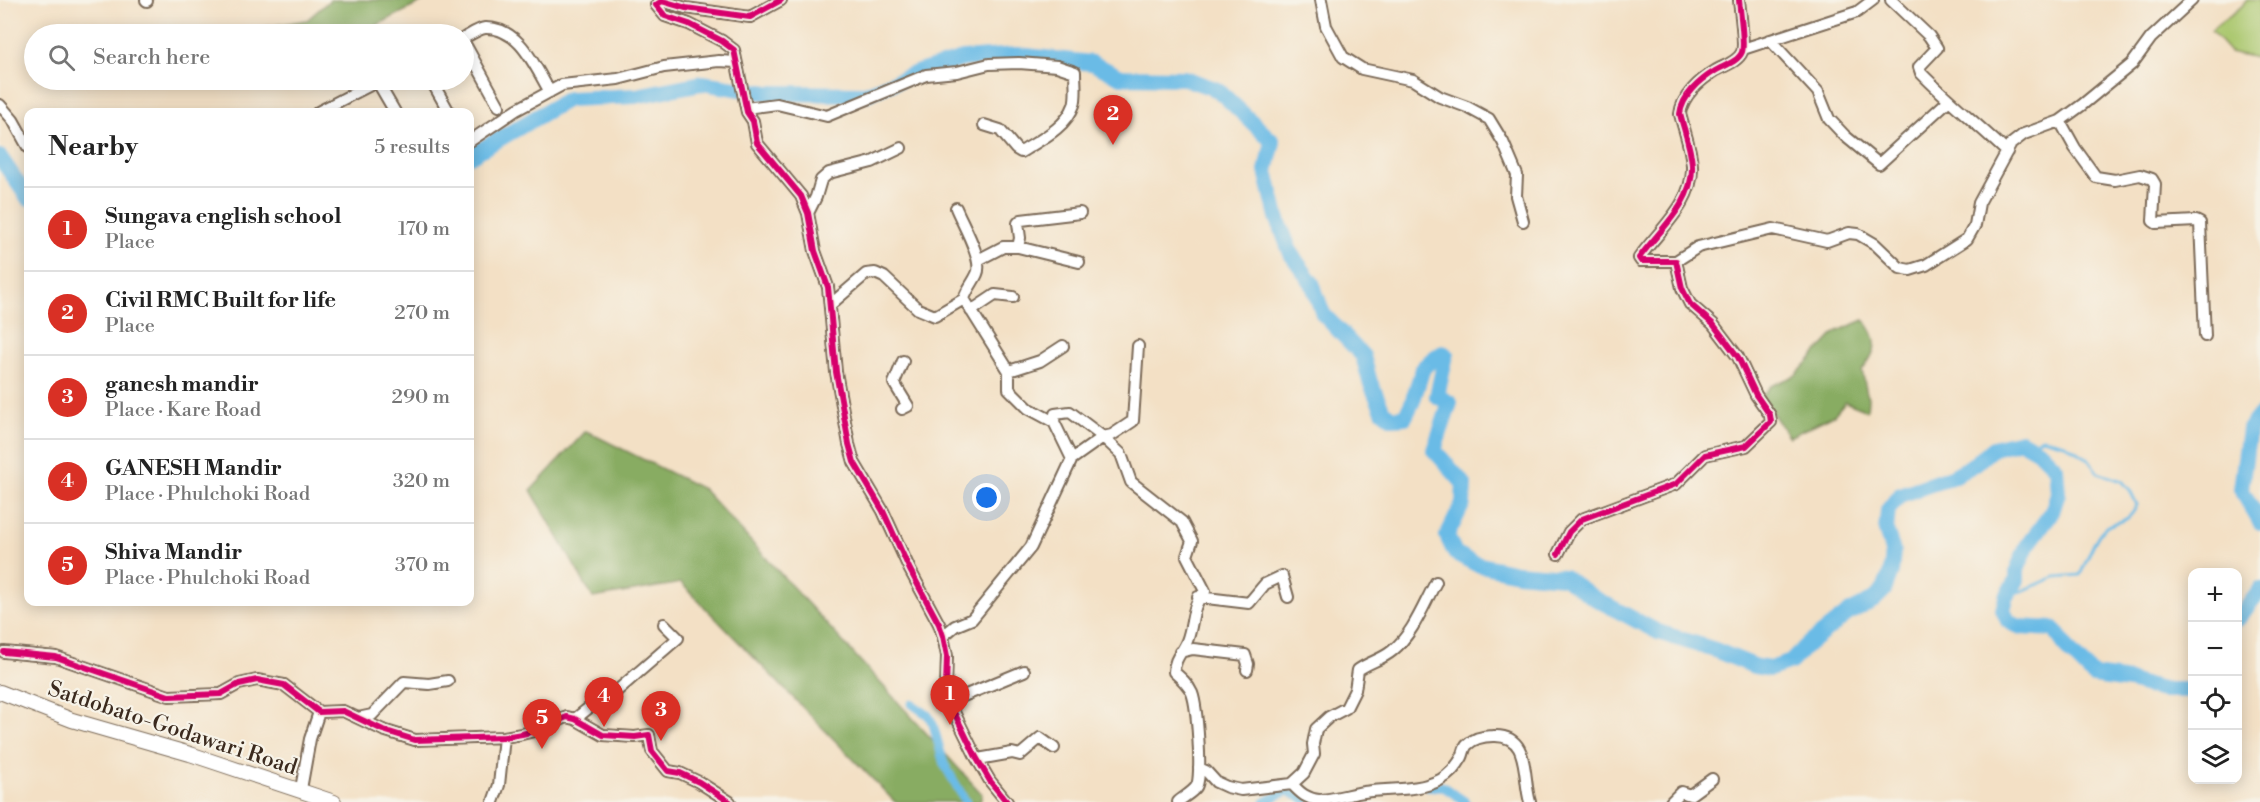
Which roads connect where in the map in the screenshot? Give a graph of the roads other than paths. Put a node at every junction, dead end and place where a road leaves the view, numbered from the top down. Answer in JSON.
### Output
{"nodes":[{"id":1,"x":781,"y":0,"type":"edge"},
{"id":2,"x":1321,"y":0,"type":"edge"},
{"id":3,"x":1739,"y":0,"type":"edge"},
{"id":4,"x":1873,"y":0,"type":"edge"},
{"id":5,"x":1891,"y":0,"type":"edge"},
{"id":6,"x":2192,"y":0,"type":"edge"},
{"id":7,"x":474,"y":34,"type":"edge"},
{"id":8,"x":1770,"y":40,"type":"junction"},
{"id":9,"x":1743,"y":49,"type":"junction"},
{"id":10,"x":474,"y":59,"type":"edge"},
{"id":11,"x":736,"y":62,"type":"junction"},
{"id":12,"x":364,"y":90,"type":"edge"},
{"id":13,"x":384,"y":90,"type":"edge"},
{"id":14,"x":437,"y":90,"type":"edge"},
{"id":15,"x":550,"y":92,"type":"junction"},
{"id":16,"x":1948,"y":101,"type":"junction"},
{"id":17,"x":745,"y":104,"type":"junction"},
{"id":18,"x":0,"y":105,"type":"edge"},
{"id":19,"x":499,"y":106,"type":"dead end"},
{"id":20,"x":337,"y":108,"type":"edge"},
{"id":21,"x":393,"y":108,"type":"edge"},
{"id":22,"x":447,"y":108,"type":"edge"},
{"id":23,"x":2060,"y":121,"type":"junction"},
{"id":24,"x":984,"y":125,"type":"dead end"},
{"id":25,"x":474,"y":138,"type":"edge"},
{"id":26,"x":24,"y":140,"type":"edge"},
{"id":27,"x":901,"y":148,"type":"dead end"},
{"id":28,"x":2007,"y":152,"type":"junction"},
{"id":29,"x":956,"y":208,"type":"dead end"},
{"id":30,"x":808,"y":213,"type":"junction"},
{"id":31,"x":1080,"y":213,"type":"dead end"},
{"id":32,"x":1523,"y":221,"type":"dead end"},
{"id":33,"x":1018,"y":247,"type":"junction"},
{"id":34,"x":978,"y":260,"type":"junction"},
{"id":35,"x":1676,"y":261,"type":"junction"},
{"id":36,"x":1079,"y":262,"type":"dead end"},
{"id":37,"x":1013,"y":297,"type":"dead end"},
{"id":38,"x":964,"y":299,"type":"junction"},
{"id":39,"x":830,"y":305,"type":"junction"},
{"id":40,"x":971,"y":311,"type":"junction"},
{"id":41,"x":2205,"y":336,"type":"dead end"},
{"id":42,"x":1063,"y":346,"type":"dead end"},
{"id":43,"x":1138,"y":346,"type":"dead end"},
{"id":44,"x":903,"y":362,"type":"dead end"},
{"id":45,"x":1009,"y":371,"type":"junction"},
{"id":46,"x":903,"y":409,"type":"dead end"},
{"id":47,"x":1054,"y":422,"type":"junction"},
{"id":48,"x":1103,"y":437,"type":"junction"},
{"id":49,"x":1072,"y":459,"type":"junction"},
{"id":50,"x":1558,"y":555,"type":"dead end"},
{"id":51,"x":1436,"y":582,"type":"dead end"},
{"id":52,"x":1198,"y":597,"type":"junction"},
{"id":53,"x":1288,"y":597,"type":"dead end"},
{"id":54,"x":664,"y":624,"type":"dead end"},
{"id":55,"x":944,"y":636,"type":"junction"},
{"id":56,"x":1180,"y":651,"type":"junction"},
{"id":57,"x":5,"y":652,"type":"edge"},
{"id":58,"x":1246,"y":670,"type":"dead end"},
{"id":59,"x":1024,"y":671,"type":"dead end"},
{"id":60,"x":448,"y":681,"type":"dead end"},
{"id":61,"x":0,"y":692,"type":"edge"},
{"id":62,"x":949,"y":702,"type":"junction"},
{"id":63,"x":320,"y":712,"type":"junction"},
{"id":64,"x":358,"y":718,"type":"junction"},
{"id":65,"x":575,"y":719,"type":"junction"},
{"id":66,"x":504,"y":737,"type":"junction"},
{"id":67,"x":1054,"y":748,"type":"dead end"},
{"id":68,"x":978,"y":759,"type":"junction"},
{"id":69,"x":1199,"y":768,"type":"junction"},
{"id":70,"x":1712,"y":779,"type":"dead end"},
{"id":71,"x":1292,"y":784,"type":"junction"},
{"id":72,"x":301,"y":789,"type":"junction"},
{"id":73,"x":1320,"y":801,"type":"edge"},
{"id":74,"x":334,"y":802,"type":"edge"},
{"id":75,"x":493,"y":802,"type":"edge"},
{"id":76,"x":729,"y":802,"type":"edge"},
{"id":77,"x":1007,"y":802,"type":"edge"},
{"id":78,"x":1178,"y":802,"type":"edge"},
{"id":79,"x":1530,"y":802,"type":"edge"},
{"id":80,"x":1671,"y":802,"type":"edge"}],
"edges":[{"from":1,"to":11,"type":"street"},
{"from":2,"to":32,"type":"street"},
{"from":3,"to":9,"type":"street"},
{"from":4,"to":8,"type":"street"},
{"from":5,"to":16,"type":"street"},
{"from":6,"to":23,"type":"street"},
{"from":7,"to":15,"type":"street"},
{"from":8,"to":9,"type":"street"},
{"from":8,"to":16,"type":"street"},
{"from":9,"to":35,"type":"street"},
{"from":10,"to":19,"type":"street"},
{"from":11,"to":15,"type":"street"},
{"from":11,"to":17,"type":"street"},
{"from":12,"to":20,"type":"street"},
{"from":13,"to":21,"type":"street"},
{"from":14,"to":22,"type":"street"},
{"from":15,"to":25,"type":"street"},
{"from":16,"to":28,"type":"street"},
{"from":17,"to":24,"type":"street"},
{"from":17,"to":30,"type":"street"},
{"from":18,"to":26,"type":"street"},
{"from":23,"to":28,"type":"street"},
{"from":23,"to":41,"type":"street"},
{"from":27,"to":30,"type":"street"},
{"from":28,"to":35,"type":"street"},
{"from":29,"to":34,"type":"street"},
{"from":30,"to":39,"type":"street"},
{"from":31,"to":33,"type":"street"},
{"from":33,"to":34,"type":"street"},
{"from":33,"to":36,"type":"street"},
{"from":34,"to":38,"type":"street"},
{"from":35,"to":50,"type":"street"},
{"from":37,"to":40,"type":"street"},
{"from":38,"to":39,"type":"street"},
{"from":38,"to":40,"type":"street"},
{"from":39,"to":55,"type":"street"},
{"from":40,"to":45,"type":"street"},
{"from":42,"to":45,"type":"street"},
{"from":43,"to":48,"type":"street"},
{"from":44,"to":46,"type":"street"},
{"from":45,"to":47,"type":"street"},
{"from":47,"to":48,"type":"street"},
{"from":47,"to":49,"type":"street"},
{"from":48,"to":49,"type":"street"},
{"from":48,"to":52,"type":"street"},
{"from":49,"to":55,"type":"street"},
{"from":51,"to":71,"type":"street"},
{"from":52,"to":53,"type":"street"},
{"from":52,"to":56,"type":"street"},
{"from":54,"to":65,"type":"street"},
{"from":55,"to":62,"type":"street"},
{"from":56,"to":58,"type":"street"},
{"from":56,"to":69,"type":"street"},
{"from":57,"to":63,"type":"street"},
{"from":59,"to":62,"type":"street"},
{"from":60,"to":64,"type":"street"},
{"from":61,"to":72,"type":"street","name":"Satdobato-Godawari Road"},
{"from":62,"to":68,"type":"street"},
{"from":63,"to":64,"type":"street"},
{"from":63,"to":72,"type":"street"},
{"from":64,"to":66,"type":"street"},
{"from":65,"to":66,"type":"street"},
{"from":65,"to":76,"type":"street"},
{"from":66,"to":75,"type":"street"},
{"from":67,"to":68,"type":"street"},
{"from":68,"to":77,"type":"street"},
{"from":69,"to":71,"type":"street"},
{"from":69,"to":78,"type":"street"},
{"from":70,"to":80,"type":"street"},
{"from":71,"to":73,"type":"street"},
{"from":72,"to":74,"type":"street","name":"Satdobato-Godawari Road"},
{"from":73,"to":79,"type":"street"}]}
